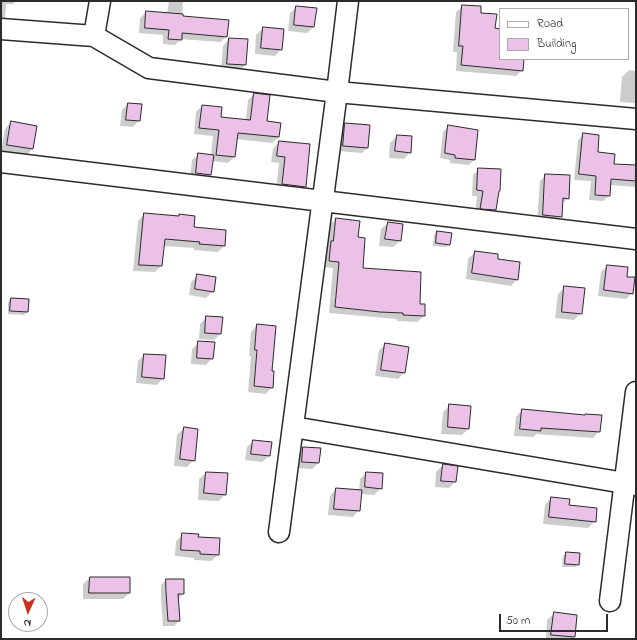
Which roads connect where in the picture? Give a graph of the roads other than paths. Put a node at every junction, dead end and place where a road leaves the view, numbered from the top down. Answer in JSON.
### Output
{"nodes":[{"id":1,"x":100,"y":1,"type":"edge"},
{"id":2,"x":348,"y":1,"type":"edge"},
{"id":3,"x":1,"y":29,"type":"edge"},
{"id":4,"x":94,"y":36,"type":"junction"},
{"id":5,"x":337,"y":92,"type":"junction"},
{"id":6,"x":636,"y":119,"type":"edge"},
{"id":7,"x":1,"y":162,"type":"edge"},
{"id":8,"x":322,"y":201,"type":"junction"},
{"id":9,"x":636,"y":239,"type":"edge"},
{"id":10,"x":636,"y":392,"type":"edge"},
{"id":11,"x":293,"y":427,"type":"junction"},
{"id":12,"x":630,"y":484,"type":"edge"},
{"id":13,"x":278,"y":532,"type":"dead end"},
{"id":14,"x":610,"y":601,"type":"dead end"}],
"edges":[{"from":1,"to":4,"type":"street"},
{"from":2,"to":5,"type":"street"},
{"from":3,"to":4,"type":"street"},
{"from":4,"to":5,"type":"street"},
{"from":5,"to":6,"type":"street"},
{"from":5,"to":8,"type":"street"},
{"from":7,"to":8,"type":"street"},
{"from":8,"to":9,"type":"street"},
{"from":8,"to":11,"type":"street"},
{"from":10,"to":12,"type":"street"},
{"from":11,"to":12,"type":"street"},
{"from":11,"to":13,"type":"street"},
{"from":12,"to":14,"type":"street"}]}
